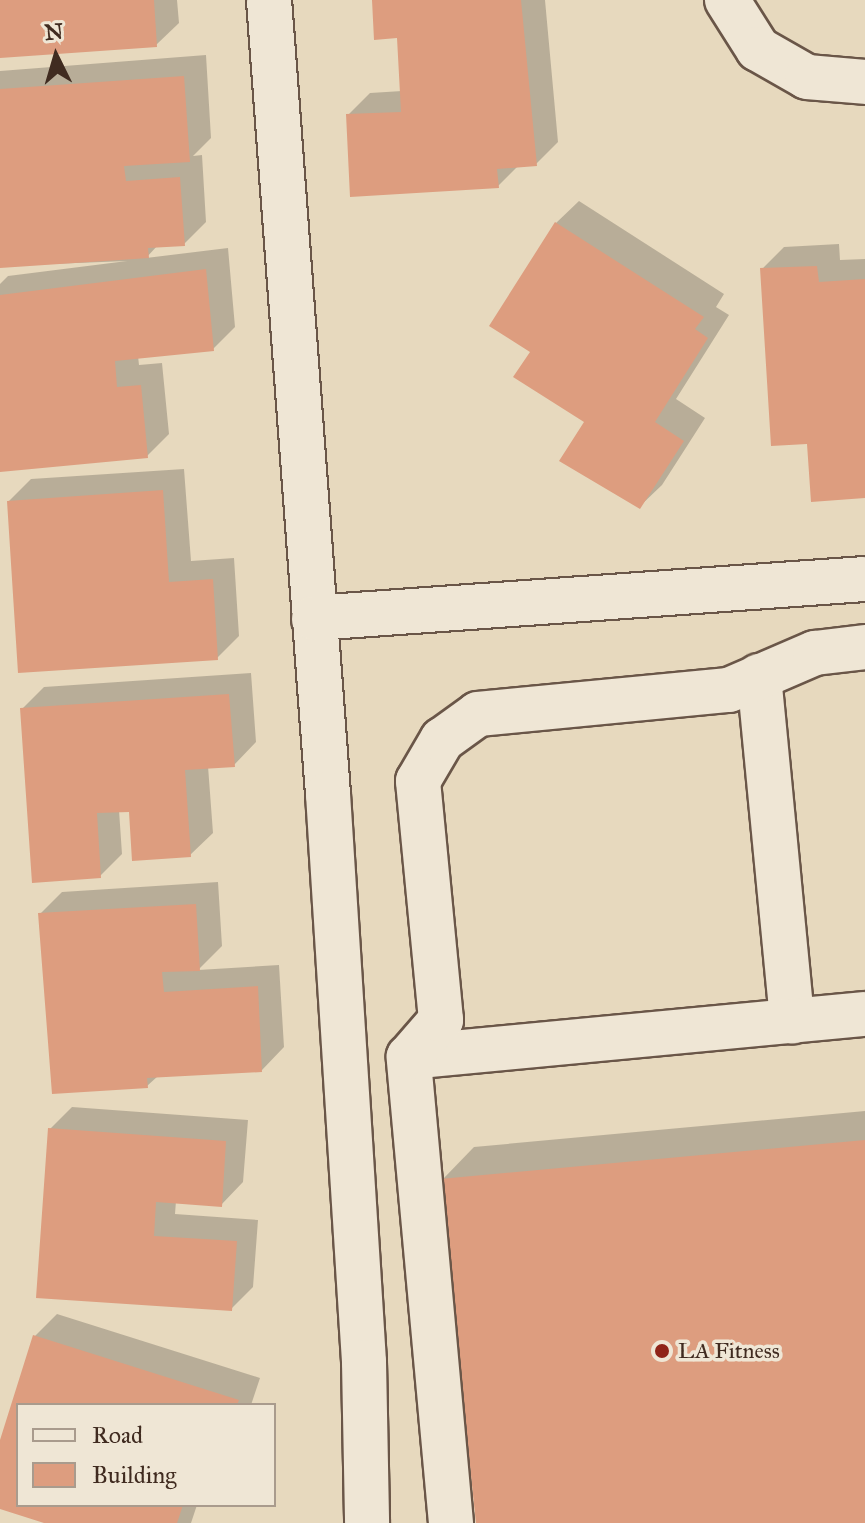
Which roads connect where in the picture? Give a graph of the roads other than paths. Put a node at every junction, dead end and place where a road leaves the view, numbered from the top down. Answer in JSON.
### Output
{"nodes":[{"id":1,"x":269,"y":0,"type":"edge"},
{"id":2,"x":727,"y":0,"type":"edge"},
{"id":3,"x":865,"y":82,"type":"edge"},
{"id":4,"x":865,"y":579,"type":"edge"},
{"id":5,"x":314,"y":618,"type":"junction"},
{"id":6,"x":865,"y":647,"type":"edge"},
{"id":7,"x":759,"y":676,"type":"junction"},
{"id":8,"x":865,"y":1014,"type":"edge"},
{"id":9,"x":792,"y":1021,"type":"junction"},
{"id":10,"x":409,"y":1057,"type":"junction"},
{"id":11,"x":367,"y":1523,"type":"edge"},
{"id":12,"x":451,"y":1523,"type":"edge"}],
"edges":[{"from":1,"to":5,"type":"street"},
{"from":2,"to":3,"type":"street"},
{"from":4,"to":5,"type":"street"},
{"from":5,"to":11,"type":"street"},
{"from":6,"to":7,"type":"street"},
{"from":7,"to":9,"type":"street"},
{"from":7,"to":10,"type":"street"},
{"from":8,"to":9,"type":"street"},
{"from":9,"to":10,"type":"street"},
{"from":10,"to":12,"type":"street"}]}
